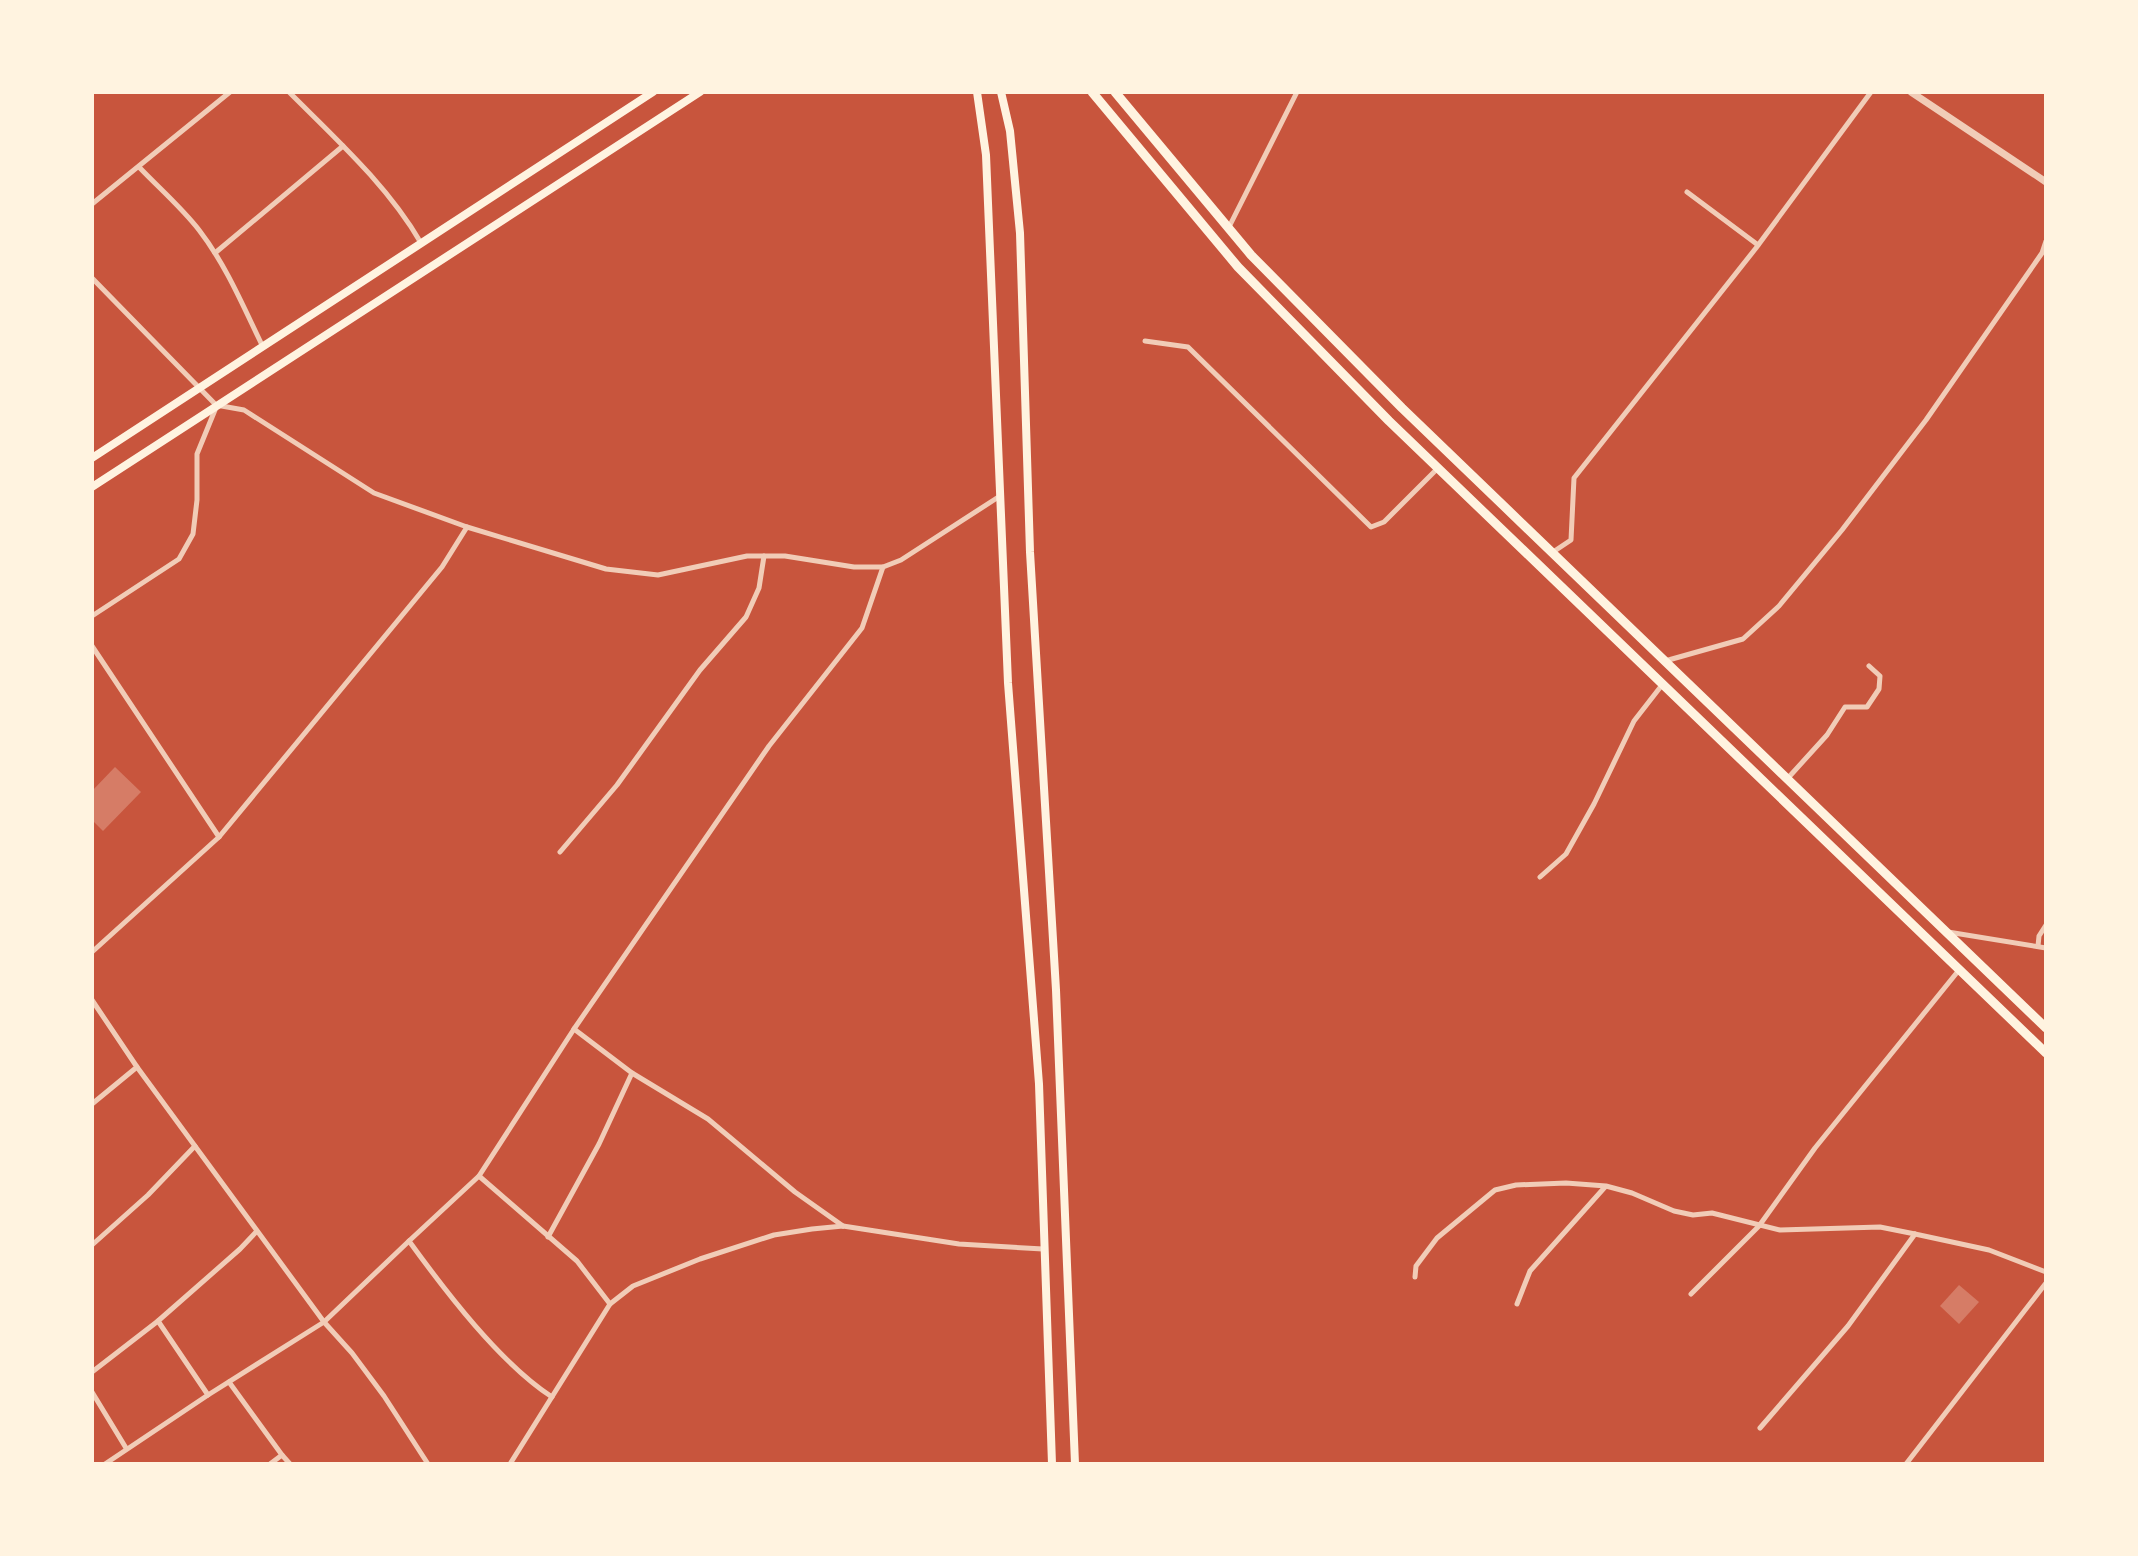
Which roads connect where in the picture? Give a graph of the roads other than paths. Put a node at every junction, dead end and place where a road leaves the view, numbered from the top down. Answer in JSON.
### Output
{"nodes":[{"id":1,"x":230,"y":92,"type":"edge"},
{"id":2,"x":289,"y":92,"type":"edge"},
{"id":3,"x":653,"y":92,"type":"edge"},
{"id":4,"x":700,"y":92,"type":"edge"},
{"id":5,"x":977,"y":92,"type":"edge"},
{"id":6,"x":1001,"y":92,"type":"edge"},
{"id":7,"x":1092,"y":92,"type":"edge"},
{"id":8,"x":1115,"y":92,"type":"edge"},
{"id":9,"x":1297,"y":92,"type":"edge"},
{"id":10,"x":1871,"y":92,"type":"edge"},
{"id":11,"x":1911,"y":92,"type":"edge"},
{"id":12,"x":343,"y":146,"type":"junction"},
{"id":13,"x":139,"y":167,"type":"junction"},
{"id":14,"x":2046,"y":182,"type":"edge"},
{"id":15,"x":1687,"y":192,"type":"dead end"},
{"id":16,"x":92,"y":204,"type":"edge"},
{"id":17,"x":1228,"y":228,"type":"junction"},
{"id":18,"x":2046,"y":241,"type":"edge"},
{"id":19,"x":422,"y":244,"type":"junction"},
{"id":20,"x":1758,"y":245,"type":"junction"},
{"id":21,"x":215,"y":253,"type":"junction"},
{"id":22,"x":92,"y":278,"type":"edge"},
{"id":23,"x":1145,"y":341,"type":"dead end"},
{"id":24,"x":262,"y":345,"type":"junction"},
{"id":25,"x":198,"y":388,"type":"junction"},
{"id":26,"x":216,"y":405,"type":"junction"},
{"id":27,"x":92,"y":458,"type":"edge"},
{"id":28,"x":1438,"y":468,"type":"junction"},
{"id":29,"x":92,"y":487,"type":"edge"},
{"id":30,"x":1000,"y":496,"type":"junction"},
{"id":31,"x":467,"y":527,"type":"junction"},
{"id":32,"x":1552,"y":553,"type":"junction"},
{"id":33,"x":764,"y":556,"type":"junction"},
{"id":34,"x":883,"y":567,"type":"junction"},
{"id":35,"x":92,"y":616,"type":"edge"},
{"id":36,"x":92,"y":646,"type":"edge"},
{"id":37,"x":1665,"y":661,"type":"junction"},
{"id":38,"x":1869,"y":666,"type":"dead end"},
{"id":39,"x":1662,"y":684,"type":"junction"},
{"id":40,"x":1787,"y":779,"type":"junction"},
{"id":41,"x":219,"y":837,"type":"junction"},
{"id":42,"x":560,"y":852,"type":"dead end"},
{"id":43,"x":1540,"y":877,"type":"dead end"},
{"id":44,"x":2046,"y":925,"type":"edge"},
{"id":45,"x":1945,"y":931,"type":"junction"},
{"id":46,"x":2038,"y":946,"type":"junction"},
{"id":47,"x":2046,"y":948,"type":"edge"},
{"id":48,"x":92,"y":952,"type":"edge"},
{"id":49,"x":1959,"y":970,"type":"junction"},
{"id":50,"x":92,"y":1000,"type":"edge"},
{"id":51,"x":2046,"y":1028,"type":"edge"},
{"id":52,"x":574,"y":1029,"type":"junction"},
{"id":53,"x":2046,"y":1053,"type":"edge"},
{"id":54,"x":137,"y":1067,"type":"junction"},
{"id":55,"x":632,"y":1073,"type":"junction"},
{"id":56,"x":92,"y":1104,"type":"edge"},
{"id":57,"x":195,"y":1146,"type":"junction"},
{"id":58,"x":479,"y":1176,"type":"junction"},
{"id":59,"x":1606,"y":1186,"type":"junction"},
{"id":60,"x":843,"y":1226,"type":"junction"},
{"id":61,"x":1759,"y":1226,"type":"junction"},
{"id":62,"x":257,"y":1231,"type":"junction"},
{"id":63,"x":1915,"y":1234,"type":"junction"},
{"id":64,"x":548,"y":1237,"type":"junction"},
{"id":65,"x":409,"y":1241,"type":"junction"},
{"id":66,"x":92,"y":1245,"type":"edge"},
{"id":67,"x":1043,"y":1249,"type":"junction"},
{"id":68,"x":2046,"y":1272,"type":"edge"},
{"id":69,"x":1415,"y":1277,"type":"dead end"},
{"id":70,"x":2046,"y":1283,"type":"edge"},
{"id":71,"x":1691,"y":1294,"type":"dead end"},
{"id":72,"x":610,"y":1304,"type":"junction"},
{"id":73,"x":1517,"y":1304,"type":"dead end"},
{"id":74,"x":158,"y":1321,"type":"junction"},
{"id":75,"x":324,"y":1322,"type":"junction"},
{"id":76,"x":92,"y":1372,"type":"edge"},
{"id":77,"x":229,"y":1382,"type":"junction"},
{"id":78,"x":92,"y":1392,"type":"edge"},
{"id":79,"x":208,"y":1395,"type":"junction"},
{"id":80,"x":552,"y":1397,"type":"junction"},
{"id":81,"x":1760,"y":1428,"type":"dead end"},
{"id":82,"x":126,"y":1448,"type":"junction"},
{"id":83,"x":282,"y":1455,"type":"junction"},
{"id":84,"x":105,"y":1464,"type":"edge"},
{"id":85,"x":270,"y":1464,"type":"edge"},
{"id":86,"x":290,"y":1464,"type":"edge"},
{"id":87,"x":428,"y":1464,"type":"edge"},
{"id":88,"x":510,"y":1464,"type":"edge"},
{"id":89,"x":1052,"y":1464,"type":"edge"},
{"id":90,"x":1075,"y":1464,"type":"edge"},
{"id":91,"x":1906,"y":1464,"type":"edge"}],
"edges":[{"from":1,"to":13,"type":"street"},
{"from":2,"to":12,"type":"street"},
{"from":3,"to":19,"type":"main road"},
{"from":4,"to":26,"type":"main road"},
{"from":5,"to":30,"type":"main road"},
{"from":6,"to":90,"type":"main road"},
{"from":7,"to":28,"type":"main road"},
{"from":8,"to":17,"type":"main road"},
{"from":9,"to":17,"type":"street"},
{"from":10,"to":20,"type":"street"},
{"from":11,"to":14,"type":"street"},
{"from":12,"to":19,"type":"street"},
{"from":12,"to":21,"type":"street"},
{"from":13,"to":16,"type":"street"},
{"from":13,"to":21,"type":"street"},
{"from":15,"to":20,"type":"street"},
{"from":17,"to":32,"type":"main road"},
{"from":18,"to":37,"type":"street"},
{"from":19,"to":24,"type":"main road"},
{"from":20,"to":32,"type":"street"},
{"from":21,"to":24,"type":"street"},
{"from":22,"to":25,"type":"street"},
{"from":23,"to":28,"type":"street"},
{"from":24,"to":25,"type":"main road"},
{"from":25,"to":26,"type":"street"},
{"from":25,"to":27,"type":"main road"},
{"from":26,"to":29,"type":"main road"},
{"from":26,"to":31,"type":"street"},
{"from":26,"to":35,"type":"street"},
{"from":28,"to":39,"type":"main road"},
{"from":30,"to":34,"type":"street"},
{"from":30,"to":67,"type":"main road"},
{"from":31,"to":33,"type":"street"},
{"from":31,"to":41,"type":"street"},
{"from":32,"to":37,"type":"main road"},
{"from":33,"to":34,"type":"street"},
{"from":33,"to":42,"type":"street"},
{"from":34,"to":52,"type":"street"},
{"from":36,"to":41,"type":"street"},
{"from":37,"to":40,"type":"main road"},
{"from":38,"to":40,"type":"street"},
{"from":39,"to":43,"type":"street"},
{"from":39,"to":49,"type":"main road"},
{"from":40,"to":45,"type":"main road"},
{"from":41,"to":48,"type":"street"},
{"from":44,"to":46,"type":"street"},
{"from":45,"to":46,"type":"street"},
{"from":45,"to":51,"type":"main road"},
{"from":46,"to":47,"type":"street"},
{"from":49,"to":53,"type":"main road"},
{"from":49,"to":61,"type":"street"},
{"from":50,"to":54,"type":"street"},
{"from":52,"to":55,"type":"street"},
{"from":52,"to":58,"type":"street"},
{"from":54,"to":56,"type":"street"},
{"from":54,"to":57,"type":"street"},
{"from":55,"to":60,"type":"street"},
{"from":55,"to":64,"type":"street"},
{"from":57,"to":62,"type":"street"},
{"from":57,"to":66,"type":"street"},
{"from":58,"to":64,"type":"street"},
{"from":58,"to":65,"type":"street"},
{"from":59,"to":61,"type":"street"},
{"from":59,"to":69,"type":"street"},
{"from":59,"to":73,"type":"street"},
{"from":60,"to":67,"type":"street"},
{"from":60,"to":72,"type":"street"},
{"from":61,"to":63,"type":"street"},
{"from":61,"to":71,"type":"street"},
{"from":62,"to":74,"type":"street"},
{"from":62,"to":75,"type":"street"},
{"from":63,"to":68,"type":"street"},
{"from":63,"to":81,"type":"street"},
{"from":64,"to":72,"type":"street"},
{"from":65,"to":75,"type":"street"},
{"from":65,"to":80,"type":"street"},
{"from":67,"to":89,"type":"main road"},
{"from":70,"to":91,"type":"street"},
{"from":72,"to":80,"type":"street"},
{"from":74,"to":76,"type":"street"},
{"from":74,"to":79,"type":"street"},
{"from":75,"to":77,"type":"street"},
{"from":75,"to":87,"type":"street"},
{"from":77,"to":79,"type":"street"},
{"from":77,"to":83,"type":"street"},
{"from":78,"to":82,"type":"street"},
{"from":79,"to":82,"type":"street"},
{"from":80,"to":88,"type":"street"},
{"from":82,"to":84,"type":"street"},
{"from":83,"to":85,"type":"street"},
{"from":83,"to":86,"type":"street"}]}
